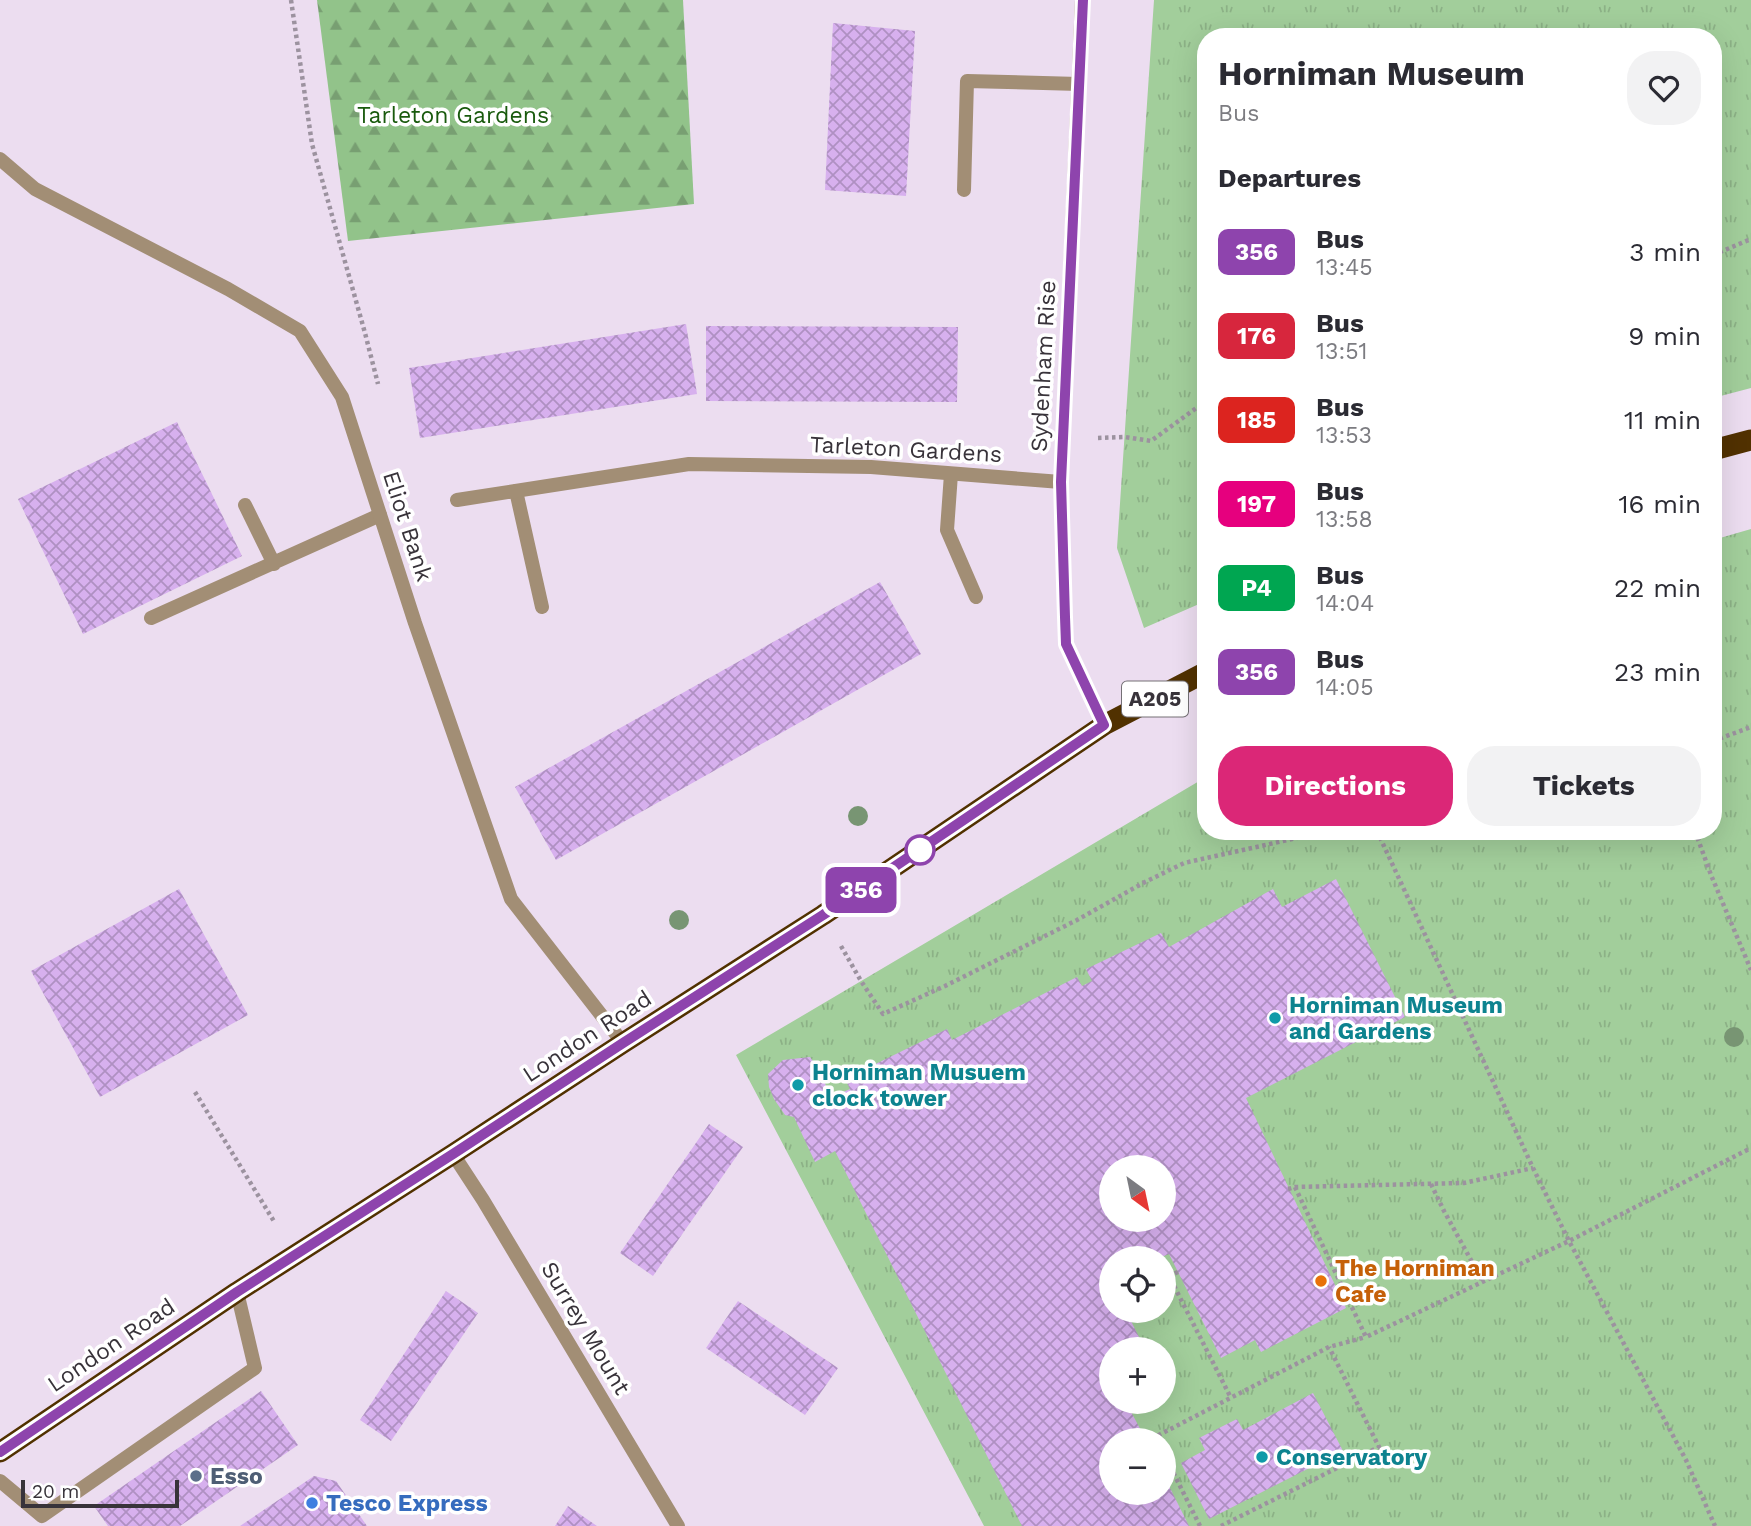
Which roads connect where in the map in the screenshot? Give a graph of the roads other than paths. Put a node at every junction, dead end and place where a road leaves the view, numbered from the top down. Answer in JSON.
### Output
{"nodes":[{"id":1,"x":1083,"y":0,"type":"edge"},
{"id":2,"x":1079,"y":84,"type":"junction"},
{"id":3,"x":0,"y":159,"type":"edge"},
{"id":4,"x":964,"y":190,"type":"dead end"},
{"id":5,"x":1751,"y":440,"type":"edge"},
{"id":6,"x":1722,"y":448,"type":"edge"},
{"id":7,"x":951,"y":474,"type":"junction"},
{"id":8,"x":1061,"y":482,"type":"junction"},
{"id":9,"x":516,"y":491,"type":"junction"},
{"id":10,"x":457,"y":500,"type":"dead end"},
{"id":11,"x":244,"y":505,"type":"dead end"},
{"id":12,"x":380,"y":515,"type":"junction"},
{"id":13,"x":274,"y":564,"type":"junction"},
{"id":14,"x":976,"y":597,"type":"dead end"},
{"id":15,"x":542,"y":607,"type":"dead end"},
{"id":16,"x":150,"y":618,"type":"dead end"},
{"id":17,"x":1197,"y":677,"type":"edge"},
{"id":18,"x":1104,"y":725,"type":"junction"},
{"id":19,"x":623,"y":1043,"type":"junction"},
{"id":20,"x":453,"y":1154,"type":"junction"},
{"id":21,"x":237,"y":1292,"type":"junction"},
{"id":22,"x":0,"y":1451,"type":"edge"},
{"id":23,"x":0,"y":1480,"type":"edge"},
{"id":24,"x":678,"y":1526,"type":"edge"}],
"edges":[{"from":1,"to":2,"type":"street","name":"Sydenham Rise"},
{"from":2,"to":4,"type":"street"},
{"from":2,"to":8,"type":"street","name":"Sydenham Rise"},
{"from":3,"to":12,"type":"street","name":"Eliot Bank"},
{"from":5,"to":6,"type":"highway"},
{"from":7,"to":8,"type":"street","name":"Tarleton Gardens"},
{"from":7,"to":9,"type":"street","name":"Tarleton Gardens"},
{"from":7,"to":14,"type":"street"},
{"from":8,"to":18,"type":"street","name":"Sydenham Rise"},
{"from":9,"to":10,"type":"street","name":"Tarleton Gardens"},
{"from":9,"to":15,"type":"street"},
{"from":11,"to":13,"type":"street"},
{"from":12,"to":13,"type":"street"},
{"from":12,"to":19,"type":"street","name":"Eliot Bank"},
{"from":13,"to":16,"type":"street"},
{"from":17,"to":18,"type":"highway","name":"London Road","number":"A205"},
{"from":18,"to":19,"type":"highway","name":"London Road","number":"A205"},
{"from":19,"to":20,"type":"highway","name":"London Road","number":"A205"},
{"from":20,"to":21,"type":"highway","name":"London Road","number":"A205"},
{"from":20,"to":24,"type":"street","name":"Surrey Mount"},
{"from":21,"to":22,"type":"highway","name":"London Road","number":"A205"},
{"from":21,"to":23,"type":"street"}]}
